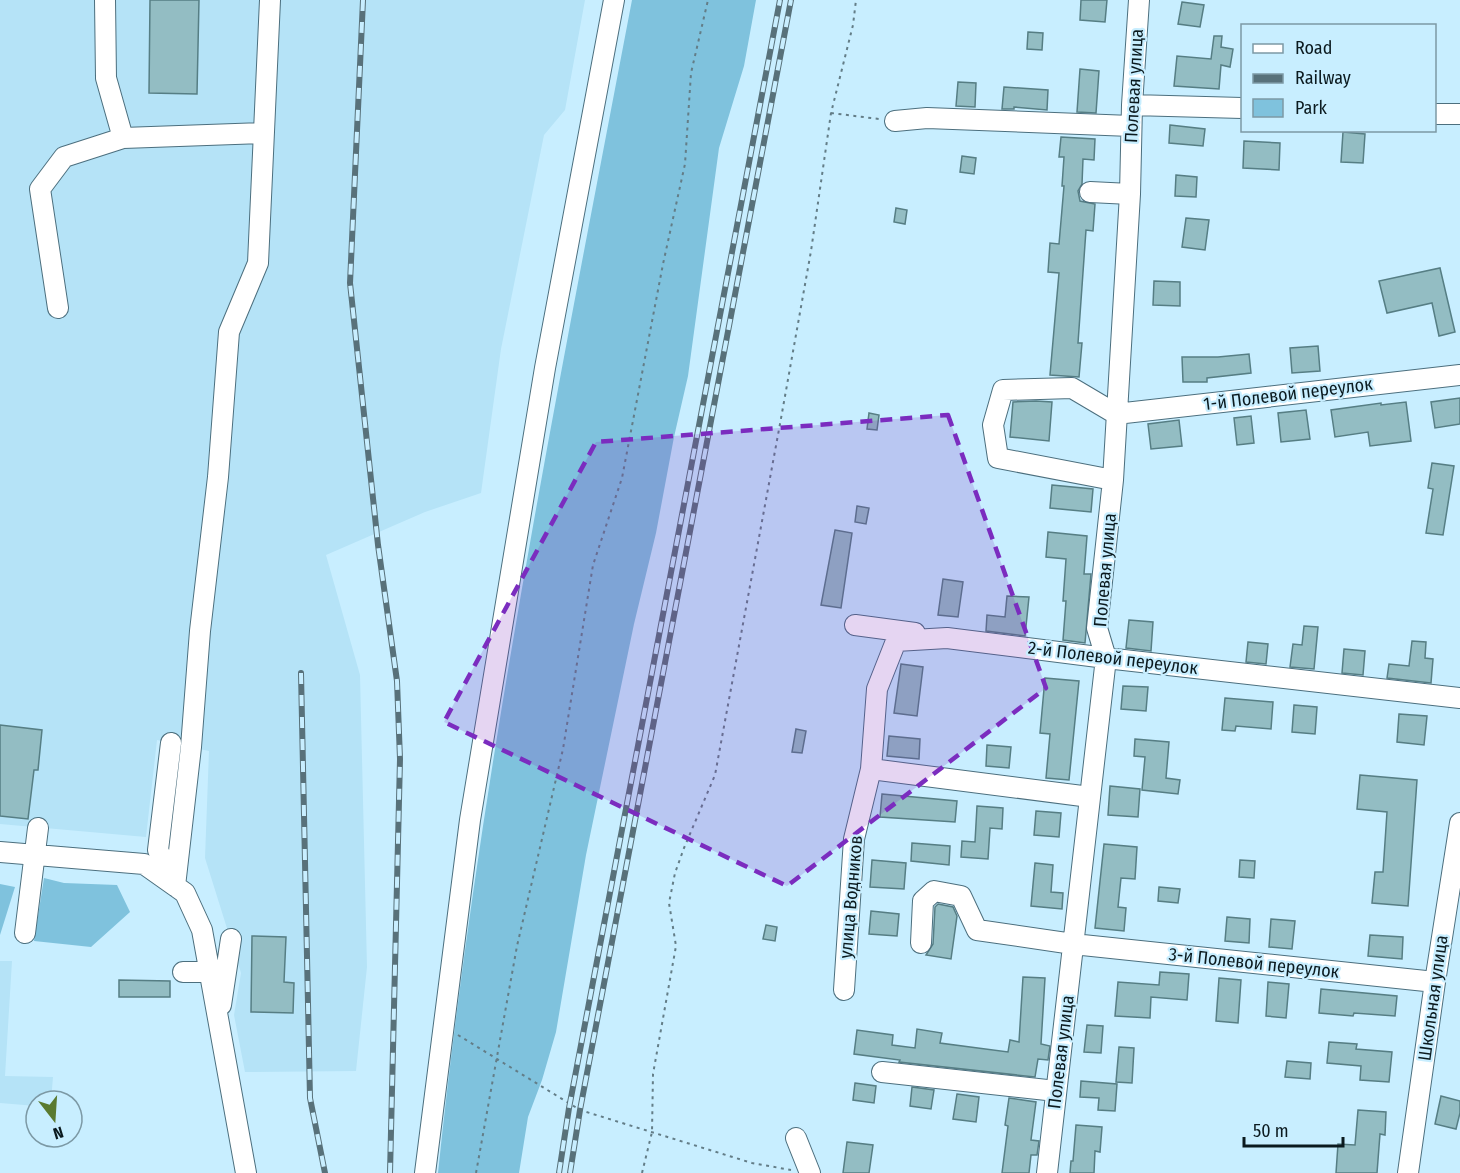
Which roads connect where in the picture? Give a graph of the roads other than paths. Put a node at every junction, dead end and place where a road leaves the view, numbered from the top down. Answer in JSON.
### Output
{"nodes":[{"id":1,"x":105,"y":0,"type":"edge"},
{"id":2,"x":270,"y":0,"type":"edge"},
{"id":3,"x":614,"y":0,"type":"edge"},
{"id":4,"x":1139,"y":0,"type":"edge"},
{"id":5,"x":1132,"y":105,"type":"junction"},
{"id":6,"x":1241,"y":108,"type":"edge"},
{"id":7,"x":1436,"y":114,"type":"edge"},
{"id":8,"x":1460,"y":114,"type":"edge"},
{"id":9,"x":895,"y":121,"type":"road end"},
{"id":10,"x":1131,"y":126,"type":"junction"},
{"id":11,"x":264,"y":133,"type":"junction"},
{"id":12,"x":123,"y":138,"type":"junction"},
{"id":13,"x":1090,"y":192,"type":"dead end"},
{"id":14,"x":1130,"y":194,"type":"junction"},
{"id":15,"x":58,"y":308,"type":"dead end"},
{"id":16,"x":1460,"y":375,"type":"edge"},
{"id":17,"x":1116,"y":414,"type":"junction"},
{"id":18,"x":1113,"y":480,"type":"junction"},
{"id":19,"x":855,"y":625,"type":"dead end"},
{"id":20,"x":947,"y":638,"type":"junction"},
{"id":21,"x":1106,"y":658,"type":"junction"},
{"id":22,"x":1460,"y":698,"type":"edge"},
{"id":23,"x":171,"y":743,"type":"dead end"},
{"id":24,"x":871,"y":769,"type":"junction"},
{"id":25,"x":1090,"y":797,"type":"junction"},
{"id":26,"x":1460,"y":823,"type":"edge"},
{"id":27,"x":38,"y":828,"type":"dead end"},
{"id":28,"x":0,"y":852,"type":"edge"},
{"id":29,"x":33,"y":855,"type":"junction"},
{"id":30,"x":175,"y":886,"type":"junction"},
{"id":31,"x":25,"y":933,"type":"dead end"},
{"id":32,"x":231,"y":939,"type":"dead end"},
{"id":33,"x":921,"y":943,"type":"dead end"},
{"id":34,"x":1073,"y":944,"type":"junction"},
{"id":35,"x":183,"y":972,"type":"dead end"},
{"id":36,"x":209,"y":972,"type":"junction"},
{"id":37,"x":1435,"y":982,"type":"junction"},
{"id":38,"x":844,"y":990,"type":"dead end"},
{"id":39,"x":218,"y":1020,"type":"junction"},
{"id":40,"x":882,"y":1072,"type":"dead end"},
{"id":41,"x":1056,"y":1091,"type":"junction"},
{"id":42,"x":796,"y":1138,"type":"dead end"},
{"id":43,"x":804,"y":1172,"type":"edge"},
{"id":44,"x":246,"y":1173,"type":"edge"},
{"id":45,"x":425,"y":1173,"type":"edge"},
{"id":46,"x":1047,"y":1173,"type":"edge"},
{"id":47,"x":1408,"y":1173,"type":"edge"}],
"edges":[{"from":1,"to":12,"type":"street"},
{"from":2,"to":11,"type":"street"},
{"from":3,"to":45,"type":"street"},
{"from":4,"to":5,"type":"street","name":"Полевая улица"},
{"from":5,"to":6,"type":"street"},
{"from":5,"to":10,"type":"street","name":"Полевая улица"},
{"from":7,"to":8,"type":"street"},
{"from":9,"to":10,"type":"street"},
{"from":10,"to":14,"type":"street","name":"Полевая улица"},
{"from":11,"to":12,"type":"street"},
{"from":11,"to":30,"type":"street"},
{"from":12,"to":15,"type":"street"},
{"from":13,"to":14,"type":"street"},
{"from":14,"to":17,"type":"street","name":"Полевая улица"},
{"from":16,"to":17,"type":"street","name":"1-й Полевой переулок"},
{"from":17,"to":18,"type":"street","name":"Полевая улица"},
{"from":17,"to":18,"type":"street"},
{"from":18,"to":21,"type":"street","name":"Полевая улица"},
{"from":19,"to":20,"type":"street"},
{"from":20,"to":21,"type":"street","name":"2-й Полевой переулок"},
{"from":20,"to":24,"type":"street","name":"2-й Полевой переулок"},
{"from":21,"to":22,"type":"street","name":"2-й Полевой переулок"},
{"from":21,"to":25,"type":"street","name":"Полевая улица"},
{"from":23,"to":30,"type":"street"},
{"from":24,"to":25,"type":"street"},
{"from":24,"to":38,"type":"street","name":"улица Водников"},
{"from":25,"to":34,"type":"street","name":"Полевая улица"},
{"from":26,"to":37,"type":"street","name":"Школьная улица"},
{"from":27,"to":29,"type":"street"},
{"from":28,"to":29,"type":"street"},
{"from":29,"to":30,"type":"street"},
{"from":29,"to":31,"type":"street"},
{"from":30,"to":36,"type":"street"},
{"from":32,"to":39,"type":"street"},
{"from":33,"to":34,"type":"street","name":"3-й Полевой переулок"},
{"from":34,"to":37,"type":"street","name":"3-й Полевой переулок"},
{"from":34,"to":41,"type":"street","name":"Полевая улица"},
{"from":35,"to":36,"type":"street"},
{"from":36,"to":39,"type":"street"},
{"from":37,"to":47,"type":"street","name":"Школьная улица"},
{"from":39,"to":44,"type":"street"},
{"from":40,"to":41,"type":"street"},
{"from":41,"to":46,"type":"street","name":"Полевая улица"},
{"from":42,"to":43,"type":"street"}]}
